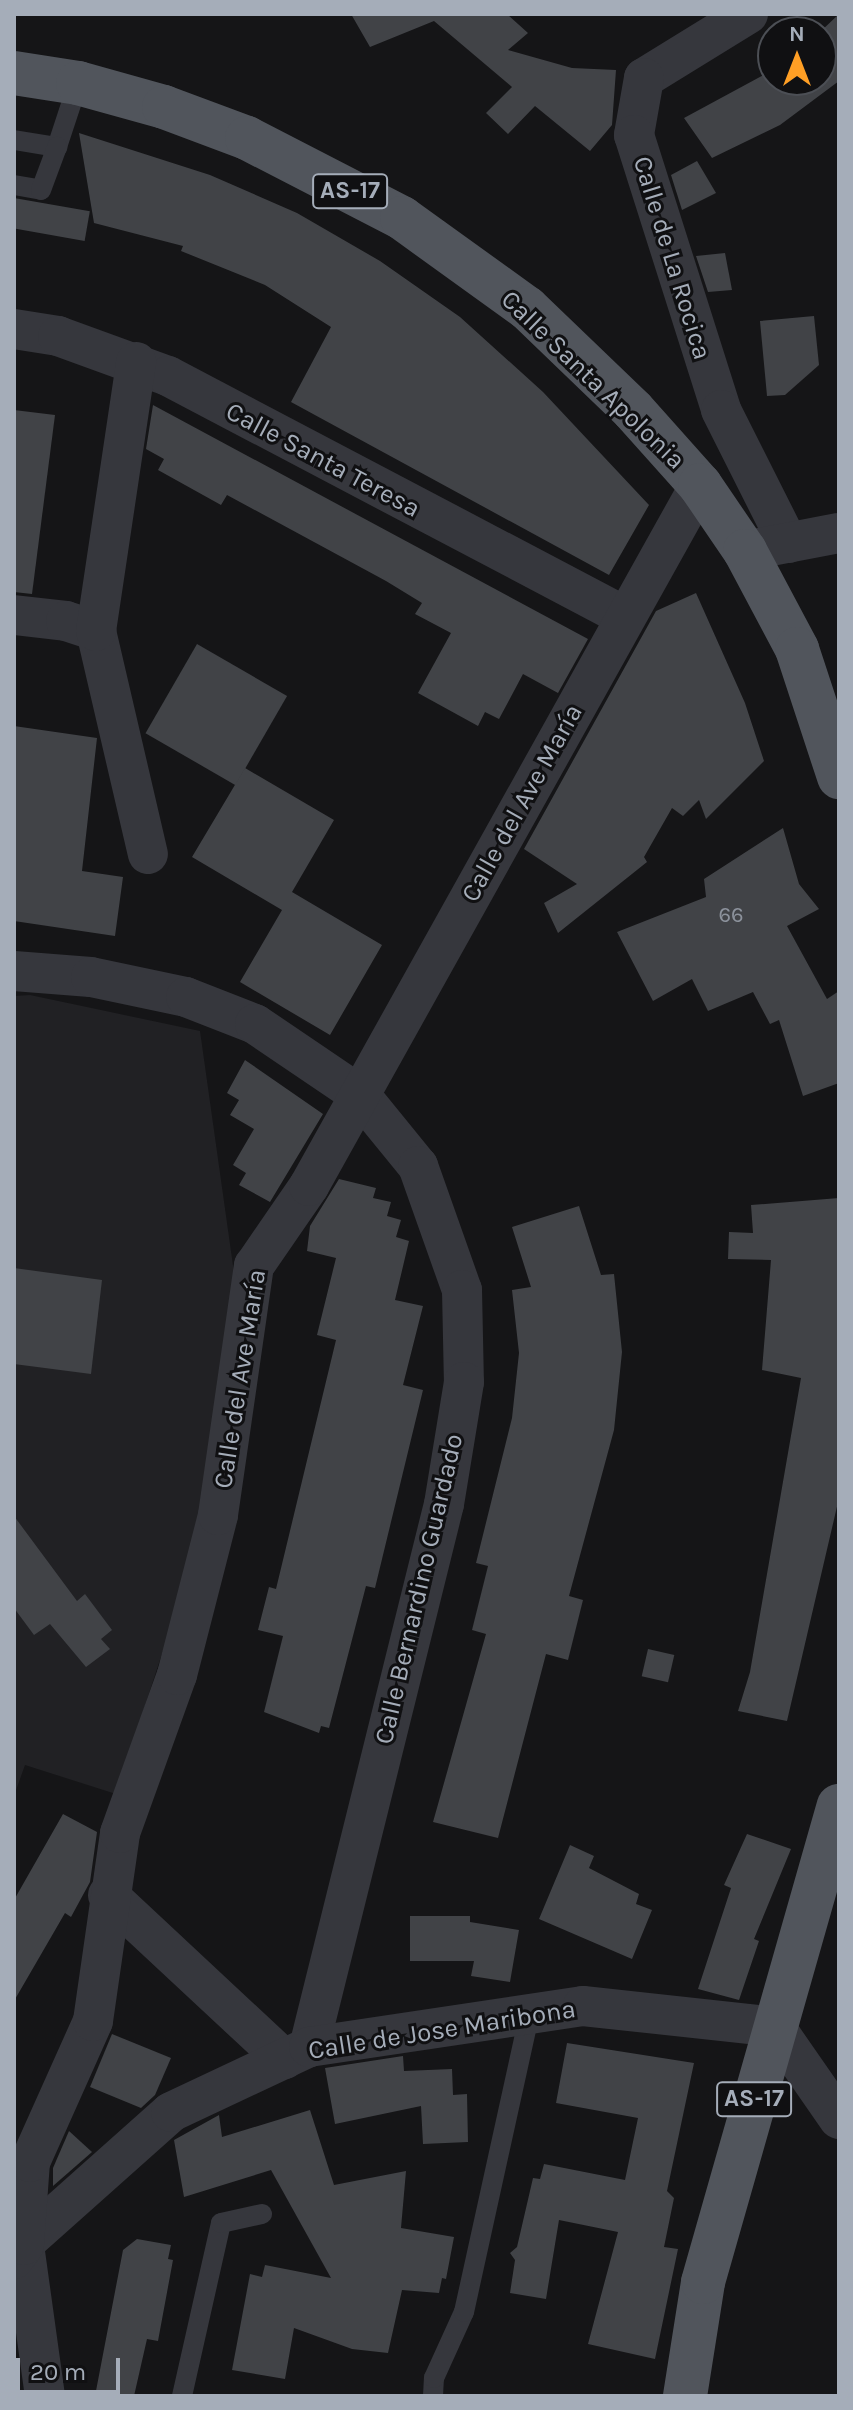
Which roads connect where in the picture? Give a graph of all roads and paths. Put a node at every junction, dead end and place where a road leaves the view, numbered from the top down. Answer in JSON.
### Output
{"nodes":[{"id":1,"x":748,"y":14,"type":"edge"},
{"id":2,"x":14,"y":73,"type":"edge"},
{"id":3,"x":78,"y":83,"type":"junction"},
{"id":4,"x":14,"y":140,"type":"edge"},
{"id":5,"x":57,"y":147,"type":"junction"},
{"id":6,"x":14,"y":185,"type":"edge"},
{"id":7,"x":14,"y":329,"type":"edge"},
{"id":8,"x":136,"y":362,"type":"junction"},
{"id":9,"x":700,"y":485,"type":"junction"},
{"id":10,"x":839,"y":533,"type":"edge"},
{"id":11,"x":788,"y":543,"type":"junction"},
{"id":12,"x":745,"y":551,"type":"junction"},
{"id":13,"x":14,"y":615,"type":"edge"},
{"id":14,"x":622,"y":615,"type":"junction"},
{"id":15,"x":96,"y":631,"type":"junction"},
{"id":16,"x":839,"y":777,"type":"edge"},
{"id":17,"x":148,"y":854,"type":"dead end"},
{"id":18,"x":14,"y":971,"type":"edge"},
{"id":19,"x":360,"y":1095,"type":"junction"},
{"id":20,"x":839,"y":1806,"type":"edge"},
{"id":21,"x":108,"y":1895,"type":"junction"},
{"id":22,"x":530,"y":2013,"type":"junction"},
{"id":23,"x":775,"y":2027,"type":"junction"},
{"id":24,"x":297,"y":2053,"type":"junction"},
{"id":25,"x":839,"y":2119,"type":"edge"},
{"id":26,"x":262,"y":2214,"type":"dead end"},
{"id":27,"x":17,"y":2252,"type":"edge"},
{"id":28,"x":45,"y":2396,"type":"edge"},
{"id":29,"x":182,"y":2396,"type":"edge"},
{"id":30,"x":433,"y":2396,"type":"edge"},
{"id":31,"x":685,"y":2396,"type":"edge"}],
"edges":[{"from":1,"to":11,"type":"street","name":"Calle de La Rocica"},
{"from":2,"to":3,"type":"main road","name":"Calle Santa Apolonia","number":"AS-17"},
{"from":3,"to":5,"type":"lane"},
{"from":3,"to":9,"type":"main road","name":"Calle Santa Apolonia","number":"AS-17"},
{"from":4,"to":5,"type":"lane"},
{"from":5,"to":6,"type":"lane"},
{"from":7,"to":8,"type":"street","name":"Calle Santa Teresa"},
{"from":8,"to":14,"type":"street","name":"Calle Santa Teresa"},
{"from":8,"to":15,"type":"street"},
{"from":9,"to":12,"type":"main road","name":"Calle Santa Apolonia","number":"AS-17"},
{"from":9,"to":14,"type":"street","name":"Calle del Ave María"},
{"from":10,"to":11,"type":"street"},
{"from":11,"to":12,"type":"street"},
{"from":12,"to":16,"type":"main road","name":"Calle Santa Apolonia","number":"AS-17"},
{"from":13,"to":15,"type":"street"},
{"from":14,"to":19,"type":"street","name":"Calle del Ave María"},
{"from":15,"to":17,"type":"street"},
{"from":18,"to":19,"type":"street","name":"Calle Bernardino Guardado"},
{"from":19,"to":21,"type":"street","name":"Calle del Ave María"},
{"from":19,"to":24,"type":"street","name":"Calle Bernardino Guardado"},
{"from":20,"to":23,"type":"main road","number":"AS-17"},
{"from":21,"to":24,"type":"street"},
{"from":21,"to":27,"type":"street","name":"Calle del Ave María"},
{"from":22,"to":23,"type":"street","name":"Calle de Jose Maribona"},
{"from":22,"to":24,"type":"street","name":"Calle de Jose Maribona"},
{"from":22,"to":30,"type":"lane"},
{"from":23,"to":25,"type":"street"},
{"from":23,"to":31,"type":"main road","number":"AS-17"},
{"from":24,"to":27,"type":"street","name":"Calle de Jose Maribona"},
{"from":26,"to":29,"type":"lane"},
{"from":27,"to":28,"type":"street","name":"Calle del Ave María"}]}
